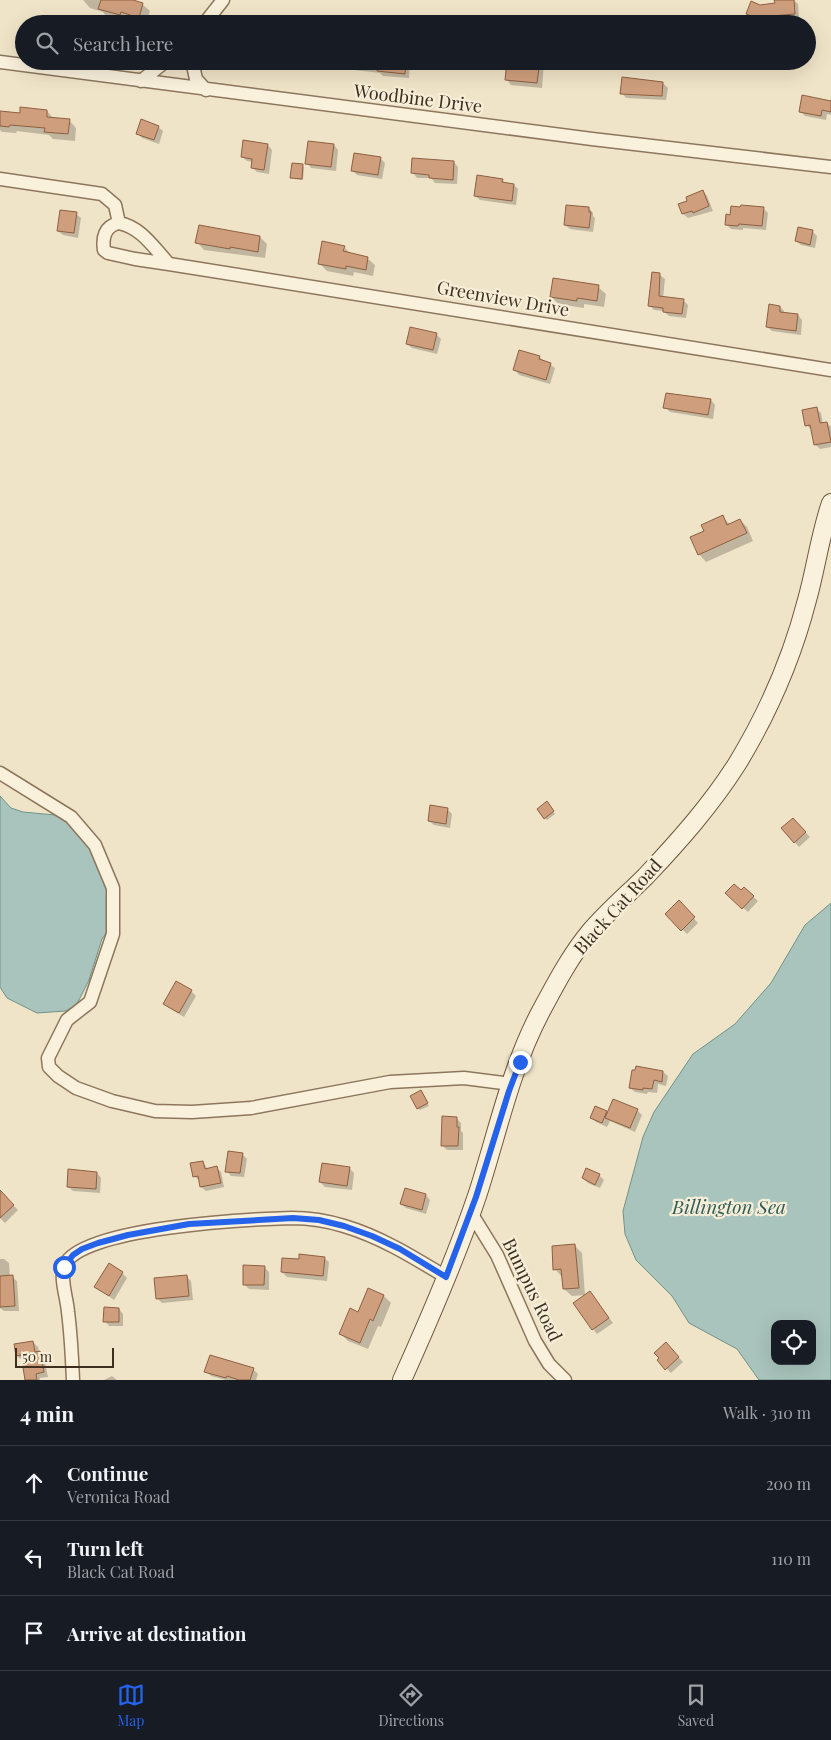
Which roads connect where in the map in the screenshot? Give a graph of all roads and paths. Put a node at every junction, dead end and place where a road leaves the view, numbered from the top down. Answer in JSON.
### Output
{"nodes":[{"id":1,"x":223,"y":0,"type":"edge"},
{"id":2,"x":211,"y":15,"type":"edge"},
{"id":3,"x":0,"y":62,"type":"edge"},
{"id":4,"x":15,"y":64,"type":"edge"},
{"id":5,"x":59,"y":70,"type":"edge"},
{"id":6,"x":155,"y":70,"type":"edge"},
{"id":7,"x":194,"y":70,"type":"edge"},
{"id":8,"x":141,"y":81,"type":"junction"},
{"id":9,"x":206,"y":90,"type":"junction"},
{"id":10,"x":831,"y":168,"type":"edge"},
{"id":11,"x":0,"y":180,"type":"edge"},
{"id":12,"x":119,"y":224,"type":"junction"},
{"id":13,"x":169,"y":264,"type":"junction"},
{"id":14,"x":831,"y":370,"type":"edge"},
{"id":15,"x":831,"y":504,"type":"edge"},
{"id":16,"x":826,"y":537,"type":"edge"},
{"id":17,"x":0,"y":773,"type":"edge"},
{"id":18,"x":511,"y":1084,"type":"junction"},
{"id":19,"x":470,"y":1213,"type":"junction"},
{"id":20,"x":446,"y":1277,"type":"junction"},
{"id":21,"x":72,"y":1380,"type":"edge"},
{"id":22,"x":402,"y":1380,"type":"edge"},
{"id":23,"x":565,"y":1380,"type":"edge"}],
"edges":[{"from":1,"to":2,"type":"street"},
{"from":3,"to":4,"type":"street","name":"Woodbine Drive"},
{"from":5,"to":8,"type":"street","name":"Woodbine Drive"},
{"from":6,"to":8,"type":"street"},
{"from":7,"to":9,"type":"street"},
{"from":8,"to":9,"type":"street","name":"Woodbine Drive"},
{"from":9,"to":10,"type":"street","name":"Woodbine Drive"},
{"from":11,"to":12,"type":"street"},
{"from":12,"to":13,"type":"street"},
{"from":12,"to":13,"type":"street","name":"Greenview Drive"},
{"from":13,"to":14,"type":"street","name":"Greenview Drive"},
{"from":15,"to":16,"type":"street","name":"Black Cat Road"},
{"from":16,"to":18,"type":"street","name":"Black Cat Road"},
{"from":17,"to":18,"type":"street"},
{"from":18,"to":19,"type":"street","name":"Black Cat Road"},
{"from":19,"to":20,"type":"street","name":"Black Cat Road"},
{"from":19,"to":23,"type":"street","name":"Bumpus Road"},
{"from":20,"to":21,"type":"street"},
{"from":20,"to":22,"type":"street","name":"Black Cat Road"}]}
